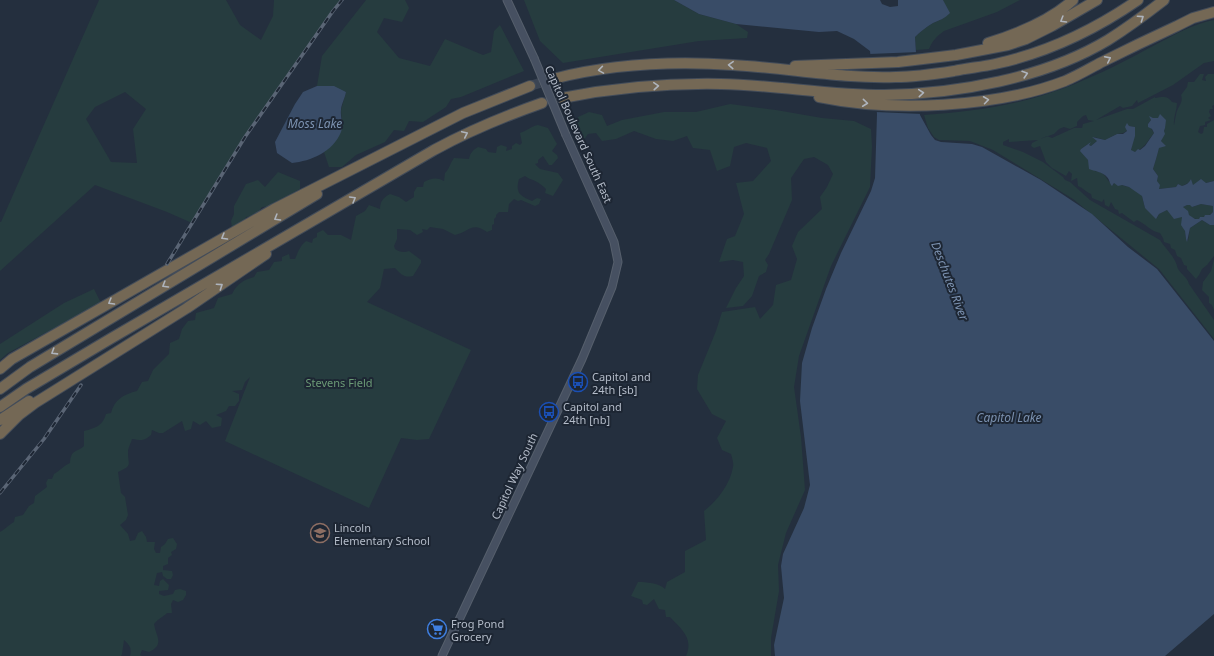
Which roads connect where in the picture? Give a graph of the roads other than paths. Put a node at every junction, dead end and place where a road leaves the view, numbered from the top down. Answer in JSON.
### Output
{"nodes":[{"id":1,"x":507,"y":0,"type":"edge"},
{"id":2,"x":1073,"y":0,"type":"edge"},
{"id":3,"x":1096,"y":0,"type":"edge"},
{"id":4,"x":1138,"y":0,"type":"edge"},
{"id":5,"x":1164,"y":0,"type":"edge"},
{"id":6,"x":1214,"y":12,"type":"edge"},
{"id":7,"x":942,"y":57,"type":"junction"},
{"id":8,"x":826,"y":69,"type":"junction"},
{"id":9,"x":553,"y":79,"type":"tunnel mouth"},
{"id":10,"x":530,"y":86,"type":"tunnel mouth"},
{"id":11,"x":826,"y":95,"type":"junction"},
{"id":12,"x":562,"y":98,"type":"dead end"},
{"id":13,"x":542,"y":103,"type":"dead end"},
{"id":14,"x":419,"y":135,"type":"junction"},
{"id":15,"x":319,"y":218,"type":"junction"},
{"id":16,"x":604,"y":305,"type":"joint"},
{"id":17,"x":187,"y":308,"type":"junction"},
{"id":18,"x":0,"y":369,"type":"edge"},
{"id":19,"x":0,"y":389,"type":"edge"},
{"id":20,"x":0,"y":407,"type":"edge"},
{"id":21,"x":0,"y":420,"type":"edge"},
{"id":22,"x":0,"y":434,"type":"edge"},
{"id":23,"x":442,"y":656,"type":"edge"}],
"edges":[{"from":1,"to":16,"type":"main road","name":"Capitol Boulevard South East","bridge":true},
{"from":2,"to":7,"type":"highway"},
{"from":3,"to":7,"type":"highway","one_way":true},
{"from":4,"to":8,"type":"highway"},
{"from":11,"to":5,"type":"highway","one_way":true},
{"from":11,"to":6,"type":"highway","one_way":true},
{"from":7,"to":8,"type":"highway"},
{"from":8,"to":9,"type":"highway","one_way":true},
{"from":10,"to":14,"type":"highway"},
{"from":12,"to":11,"type":"highway","one_way":true},
{"from":15,"to":13,"type":"highway","one_way":true},
{"from":14,"to":18,"type":"highway","one_way":true},
{"from":14,"to":19,"type":"highway","one_way":true},
{"from":17,"to":15,"type":"highway","one_way":true},
{"from":15,"to":20,"type":"highway"},
{"from":16,"to":23,"type":"main road","name":"Capitol Way South"},
{"from":17,"to":21,"type":"highway"},
{"from":17,"to":22,"type":"highway"}]}
